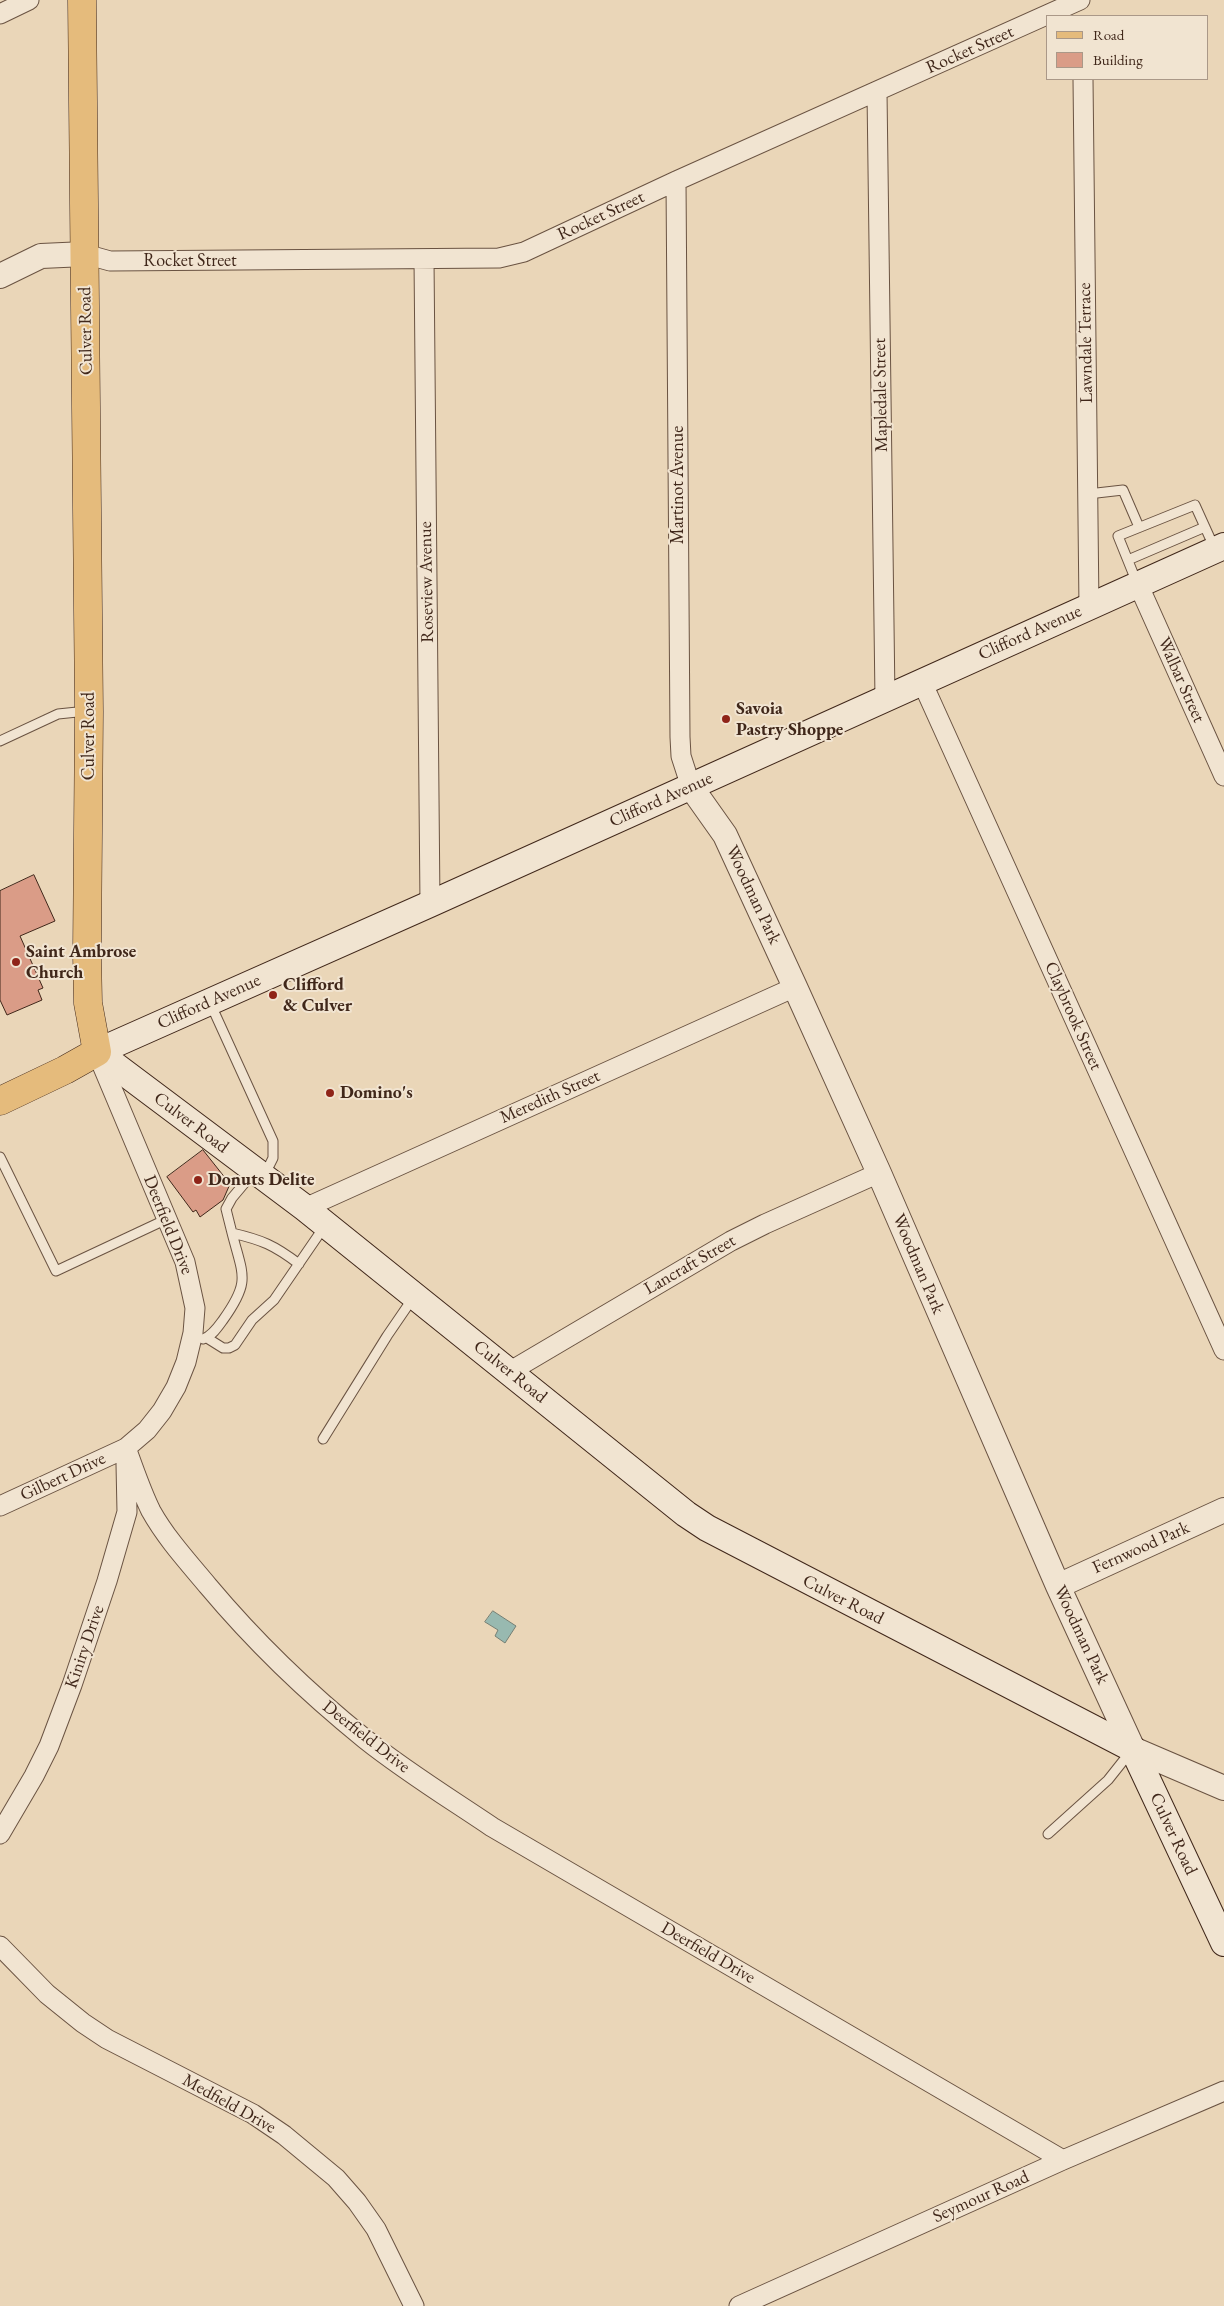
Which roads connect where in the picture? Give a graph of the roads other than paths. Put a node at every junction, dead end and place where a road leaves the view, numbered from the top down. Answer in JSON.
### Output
{"nodes":[{"id":1,"x":29,"y":0,"type":"edge"},
{"id":2,"x":82,"y":0,"type":"edge"},
{"id":3,"x":1081,"y":0,"type":"edge"},
{"id":4,"x":0,"y":14,"type":"edge"},
{"id":5,"x":1048,"y":15,"type":"edge"},
{"id":6,"x":1083,"y":15,"type":"edge"},
{"id":7,"x":1046,"y":16,"type":"edge"},
{"id":8,"x":1083,"y":80,"type":"edge"},
{"id":9,"x":877,"y":92,"type":"junction"},
{"id":10,"x":676,"y":181,"type":"junction"},
{"id":11,"x":85,"y":254,"type":"junction"},
{"id":12,"x":424,"y":259,"type":"junction"},
{"id":13,"x":0,"y":276,"type":"edge"},
{"id":14,"x":1088,"y":494,"type":"junction"},
{"id":15,"x":1139,"y":528,"type":"junction"},
{"id":16,"x":1215,"y":541,"type":"edge"},
{"id":17,"x":1128,"y":560,"type":"junction"},
{"id":18,"x":1138,"y":584,"type":"junction"},
{"id":19,"x":1089,"y":607,"type":"junction"},
{"id":20,"x":922,"y":682,"type":"junction"},
{"id":21,"x":885,"y":699,"type":"junction"},
{"id":22,"x":90,"y":711,"type":"junction"},
{"id":23,"x":0,"y":741,"type":"edge"},
{"id":24,"x":1224,"y":776,"type":"edge"},
{"id":25,"x":691,"y":787,"type":"junction"},
{"id":26,"x":430,"y":904,"type":"junction"},
{"id":27,"x":795,"y":987,"type":"junction"},
{"id":28,"x":210,"y":1003,"type":"junction"},
{"id":29,"x":97,"y":1052,"type":"junction"},
{"id":30,"x":0,"y":1101,"type":"edge"},
{"id":31,"x":0,"y":1157,"type":"edge"},
{"id":32,"x":879,"y":1173,"type":"junction"},
{"id":33,"x":259,"y":1174,"type":"junction"},
{"id":34,"x":305,"y":1208,"type":"junction"},
{"id":35,"x":167,"y":1219,"type":"junction"},
{"id":36,"x":326,"y":1224,"type":"junction"},
{"id":37,"x":232,"y":1233,"type":"junction"},
{"id":38,"x":299,"y":1264,"type":"junction"},
{"id":39,"x":414,"y":1296,"type":"junction"},
{"id":40,"x":199,"y":1340,"type":"junction"},
{"id":41,"x":1224,"y":1350,"type":"edge"},
{"id":42,"x":509,"y":1372,"type":"junction"},
{"id":43,"x":323,"y":1439,"type":"dead end"},
{"id":44,"x":126,"y":1448,"type":"junction"},
{"id":45,"x":0,"y":1506,"type":"edge"},
{"id":46,"x":1224,"y":1510,"type":"edge"},
{"id":47,"x":1058,"y":1586,"type":"junction"},
{"id":48,"x":1133,"y":1749,"type":"junction"},
{"id":49,"x":1224,"y":1788,"type":"edge"},
{"id":50,"x":0,"y":1834,"type":"edge"},
{"id":51,"x":1048,"y":1834,"type":"dead end"},
{"id":52,"x":1224,"y":1943,"type":"edge"},
{"id":53,"x":0,"y":1946,"type":"edge"},
{"id":54,"x":1224,"y":2091,"type":"edge"},
{"id":55,"x":1063,"y":2160,"type":"junction"},
{"id":56,"x":414,"y":2306,"type":"edge"},
{"id":57,"x":739,"y":2306,"type":"edge"}],
"edges":[{"from":1,"to":4,"type":"street"},
{"from":2,"to":11,"type":"main road","name":"Culver Road"},
{"from":3,"to":5,"type":"street","name":"Rocket Street"},
{"from":3,"to":6,"type":"street"},
{"from":7,"to":9,"type":"street","name":"Rocket Street"},
{"from":8,"to":14,"type":"street","name":"Lawndale Terrace"},
{"from":9,"to":10,"type":"street","name":"Rocket Street"},
{"from":9,"to":21,"type":"street","name":"Mapledale Street"},
{"from":10,"to":12,"type":"street","name":"Rocket Street"},
{"from":10,"to":25,"type":"street","name":"Martinot Avenue"},
{"from":11,"to":12,"type":"street","name":"Rocket Street"},
{"from":11,"to":13,"type":"street"},
{"from":11,"to":22,"type":"main road","name":"Culver Road"},
{"from":12,"to":26,"type":"street","name":"Roseview Avenue"},
{"from":14,"to":15,"type":"lane"},
{"from":14,"to":19,"type":"street","name":"Lawndale Terrace"},
{"from":15,"to":16,"type":"lane"},
{"from":15,"to":17,"type":"lane"},
{"from":16,"to":17,"type":"lane"},
{"from":16,"to":18,"type":"main road","name":"Clifford Avenue"},
{"from":17,"to":18,"type":"lane"},
{"from":18,"to":19,"type":"main road","name":"Clifford Avenue"},
{"from":18,"to":24,"type":"street","name":"Walbar Street"},
{"from":19,"to":20,"type":"main road","name":"Clifford Avenue"},
{"from":20,"to":21,"type":"main road","name":"Clifford Avenue"},
{"from":20,"to":41,"type":"street","name":"Claybrook Street"},
{"from":21,"to":25,"type":"main road","name":"Clifford Avenue"},
{"from":22,"to":23,"type":"lane"},
{"from":22,"to":29,"type":"main road","name":"Culver Road"},
{"from":25,"to":26,"type":"main road","name":"Clifford Avenue"},
{"from":25,"to":27,"type":"street","name":"Woodman Park"},
{"from":26,"to":28,"type":"main road","name":"Clifford Avenue"},
{"from":27,"to":32,"type":"street","name":"Woodman Park"},
{"from":27,"to":34,"type":"street","name":"Meredith Street"},
{"from":28,"to":29,"type":"main road","name":"Clifford Avenue"},
{"from":28,"to":33,"type":"lane"},
{"from":29,"to":30,"type":"main road"},
{"from":29,"to":33,"type":"main road","name":"Culver Road"},
{"from":29,"to":35,"type":"street","name":"Deerfield Drive"},
{"from":31,"to":35,"type":"lane"},
{"from":32,"to":42,"type":"street","name":"Lancraft Street"},
{"from":32,"to":47,"type":"street","name":"Woodman Park"},
{"from":33,"to":34,"type":"main road","name":"Culver Road"},
{"from":33,"to":37,"type":"lane"},
{"from":34,"to":36,"type":"main road","name":"Culver Road"},
{"from":35,"to":40,"type":"street","name":"Deerfield Drive"},
{"from":36,"to":38,"type":"lane"},
{"from":36,"to":39,"type":"main road","name":"Culver Road"},
{"from":37,"to":38,"type":"lane"},
{"from":37,"to":40,"type":"lane"},
{"from":38,"to":40,"type":"lane"},
{"from":39,"to":42,"type":"main road","name":"Culver Road"},
{"from":39,"to":43,"type":"lane"},
{"from":40,"to":44,"type":"street","name":"Deerfield Drive"},
{"from":42,"to":48,"type":"main road","name":"Culver Road"},
{"from":44,"to":45,"type":"street","name":"Gilbert Drive"},
{"from":44,"to":50,"type":"street","name":"Kiniry Drive"},
{"from":44,"to":55,"type":"street","name":"Deerfield Drive"},
{"from":46,"to":47,"type":"street","name":"Fernwood Park"},
{"from":47,"to":48,"type":"street","name":"Woodman Park"},
{"from":48,"to":49,"type":"street"},
{"from":48,"to":51,"type":"lane"},
{"from":48,"to":52,"type":"main road","name":"Culver Road"},
{"from":53,"to":56,"type":"street","name":"Medfield Drive"},
{"from":54,"to":55,"type":"street","name":"Seymour Road"},
{"from":55,"to":57,"type":"street","name":"Seymour Road"}]}
